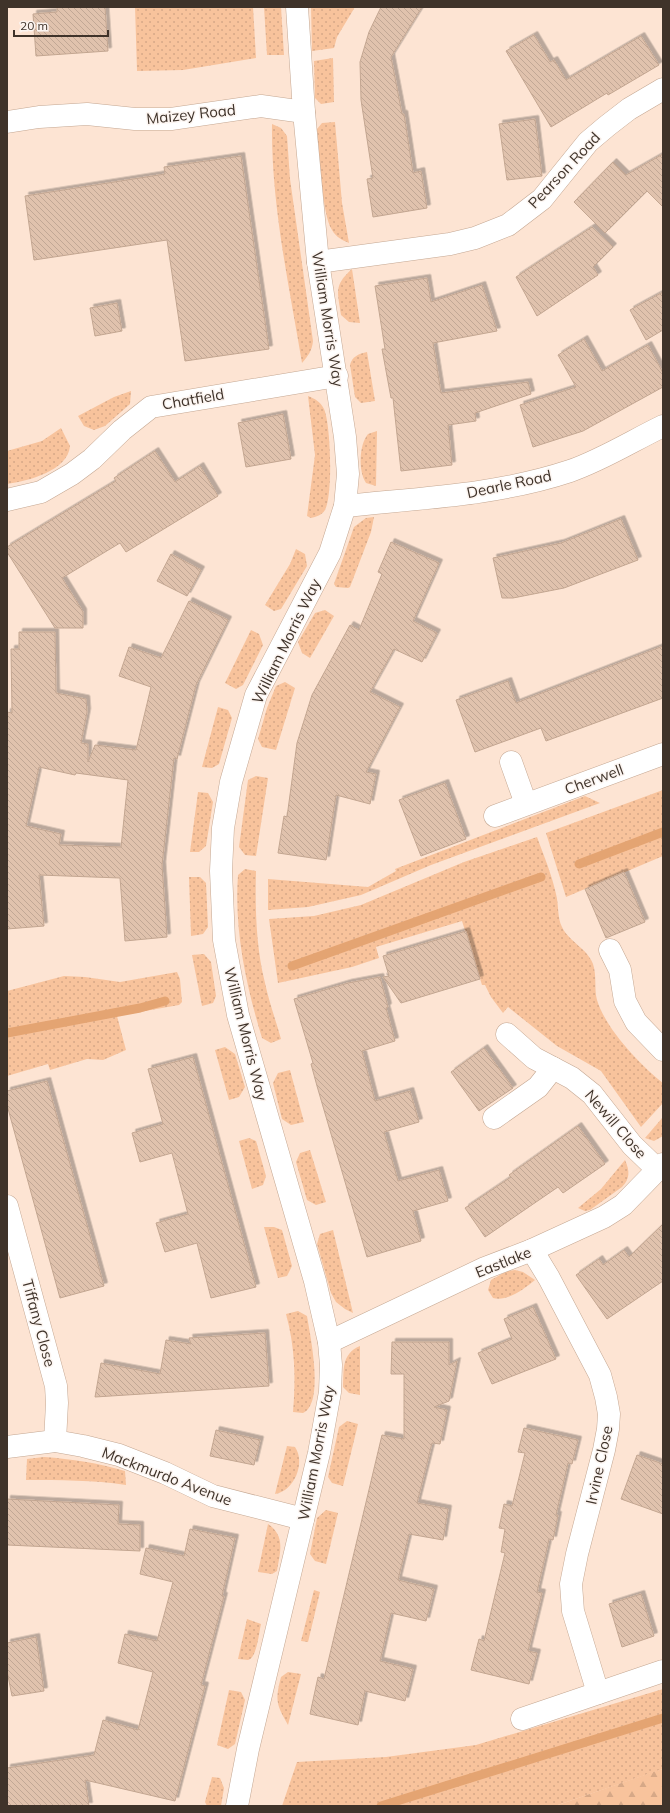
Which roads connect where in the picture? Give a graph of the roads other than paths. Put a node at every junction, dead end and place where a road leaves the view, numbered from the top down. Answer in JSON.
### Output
{"nodes":[{"id":1,"x":297,"y":7,"type":"edge"},
{"id":2,"x":663,"y":89,"type":"edge"},
{"id":3,"x":304,"y":112,"type":"junction"},
{"id":4,"x":7,"y":122,"type":"edge"},
{"id":5,"x":318,"y":262,"type":"junction"},
{"id":6,"x":337,"y":376,"type":"junction"},
{"id":7,"x":663,"y":426,"type":"edge"},
{"id":8,"x":7,"y":500,"type":"edge"},
{"id":9,"x":345,"y":506,"type":"junction"},
{"id":10,"x":663,"y":754,"type":"edge"},
{"id":11,"x":511,"y":762,"type":"dead end"},
{"id":12,"x":526,"y":804,"type":"junction"},
{"id":13,"x":496,"y":816,"type":"dead end"},
{"id":14,"x":610,"y":950,"type":"dead end"},
{"id":15,"x":507,"y":1034,"type":"dead end"},
{"id":16,"x":663,"y":1050,"type":"edge"},
{"id":17,"x":553,"y":1068,"type":"junction"},
{"id":18,"x":494,"y":1118,"type":"dead end"},
{"id":19,"x":660,"y":1167,"type":"edge"},
{"id":20,"x":7,"y":1206,"type":"edge"},
{"id":21,"x":532,"y":1250,"type":"junction"},
{"id":22,"x":329,"y":1342,"type":"junction"},
{"id":23,"x":55,"y":1441,"type":"junction"},
{"id":24,"x":7,"y":1447,"type":"edge"},
{"id":25,"x":303,"y":1519,"type":"junction"},
{"id":26,"x":663,"y":1671,"type":"edge"},
{"id":27,"x":598,"y":1693,"type":"junction"},
{"id":28,"x":522,"y":1719,"type":"dead end"},
{"id":29,"x":237,"y":1806,"type":"edge"}],
"edges":[{"from":1,"to":3,"type":"street","name":"William Morris Way"},
{"from":2,"to":5,"type":"street","name":"Pearson Road"},
{"from":3,"to":4,"type":"street","name":"Maizey Road"},
{"from":3,"to":5,"type":"street","name":"William Morris Way"},
{"from":5,"to":6,"type":"street","name":"William Morris Way"},
{"from":6,"to":8,"type":"street","name":"Chatfield"},
{"from":6,"to":9,"type":"street","name":"William Morris Way"},
{"from":7,"to":9,"type":"street","name":"Dearle Road"},
{"from":9,"to":22,"type":"street","name":"William Morris Way"},
{"from":10,"to":12,"type":"street","name":"Cherwell"},
{"from":11,"to":12,"type":"street"},
{"from":12,"to":13,"type":"street","name":"Cherwell"},
{"from":14,"to":16,"type":"street"},
{"from":15,"to":17,"type":"street","name":"Newill Close"},
{"from":17,"to":18,"type":"street"},
{"from":17,"to":19,"type":"street","name":"Newill Close"},
{"from":19,"to":21,"type":"street","name":"Eastlake"},
{"from":20,"to":23,"type":"street","name":"Tiffany Close"},
{"from":21,"to":22,"type":"street","name":"Eastlake"},
{"from":21,"to":27,"type":"street","name":"Irvine Close"},
{"from":22,"to":25,"type":"street","name":"William Morris Way"},
{"from":23,"to":24,"type":"street","name":"Mackmurdo Avenue"},
{"from":23,"to":25,"type":"street","name":"Mackmurdo Avenue"},
{"from":25,"to":29,"type":"street","name":"William Morris Way"},
{"from":26,"to":27,"type":"street"},
{"from":27,"to":28,"type":"street"}]}
